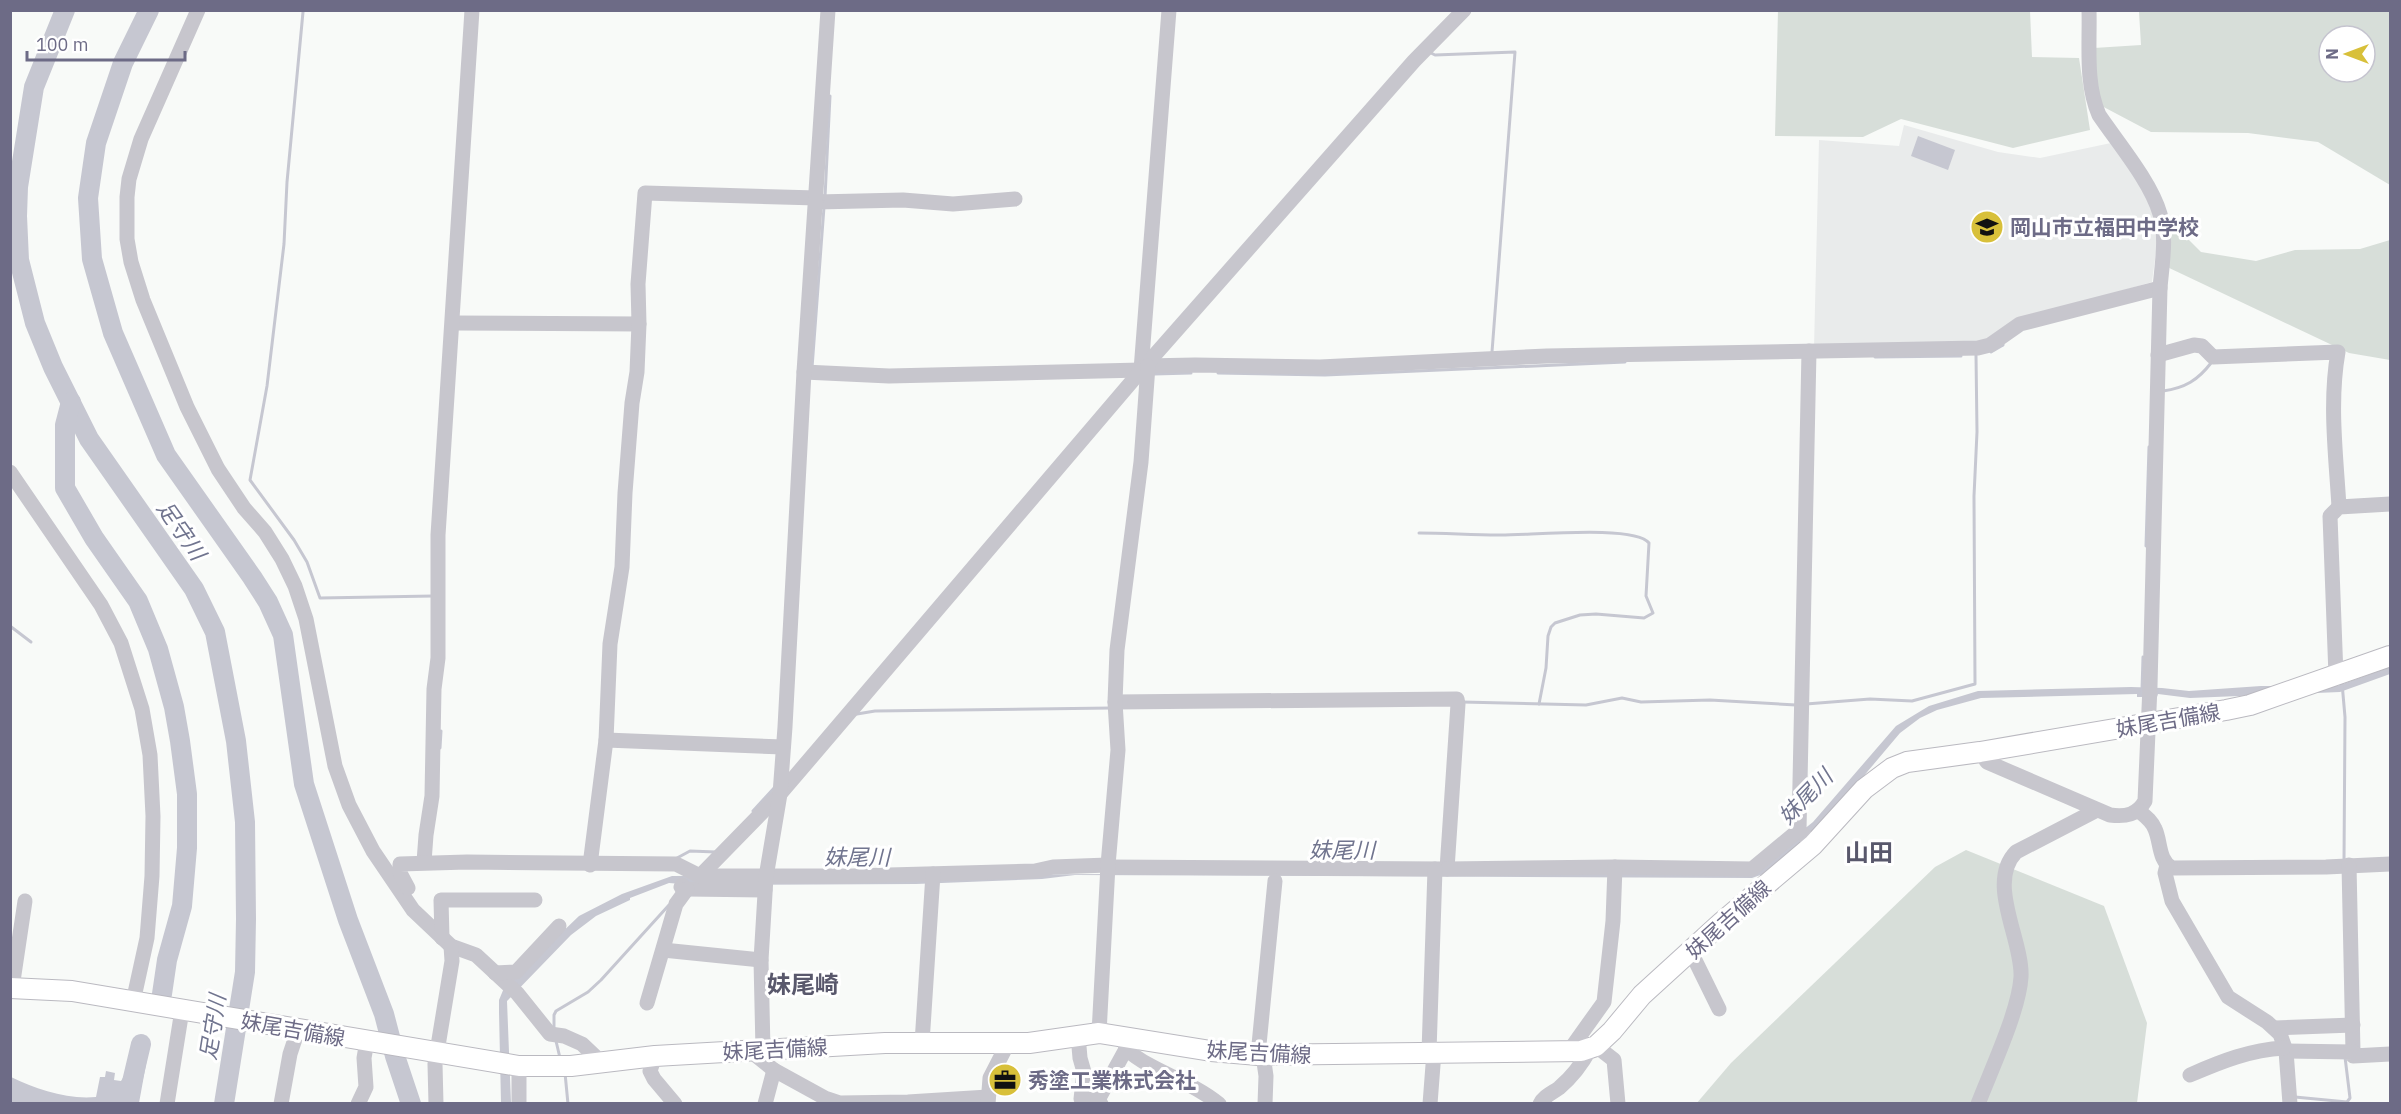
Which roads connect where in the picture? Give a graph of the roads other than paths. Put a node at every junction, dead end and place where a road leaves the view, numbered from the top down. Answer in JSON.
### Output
{"nodes":[{"id":1,"x":198,"y":10,"type":"edge"},
{"id":2,"x":472,"y":10,"type":"edge"},
{"id":3,"x":828,"y":10,"type":"edge"},
{"id":4,"x":1169,"y":10,"type":"edge"},
{"id":5,"x":1464,"y":10,"type":"edge"},
{"id":6,"x":2089,"y":10,"type":"edge"},
{"id":7,"x":1015,"y":199,"type":"dead end"},
{"id":8,"x":820,"y":201,"type":"junction"},
{"id":9,"x":2160,"y":288,"type":"junction"},
{"id":10,"x":457,"y":323,"type":"junction"},
{"id":11,"x":639,"y":324,"type":"junction"},
{"id":12,"x":2158,"y":355,"type":"junction"},
{"id":13,"x":1809,"y":356,"type":"junction"},
{"id":14,"x":1145,"y":368,"type":"junction"},
{"id":15,"x":809,"y":373,"type":"junction"},
{"id":16,"x":10,"y":472,"type":"edge"},
{"id":17,"x":2391,"y":504,"type":"edge"},
{"id":18,"x":2339,"y":507,"type":"junction"},
{"id":19,"x":2391,"y":656,"type":"edge"},
{"id":20,"x":2336,"y":676,"type":"junction"},
{"id":21,"x":1116,"y":706,"type":"junction"},
{"id":22,"x":2148,"y":723,"type":"junction"},
{"id":23,"x":609,"y":740,"type":"junction"},
{"id":24,"x":783,"y":747,"type":"junction"},
{"id":25,"x":1980,"y":752,"type":"junction"},
{"id":26,"x":780,"y":786,"type":"junction"},
{"id":27,"x":2095,"y":811,"type":"junction"},
{"id":28,"x":2139,"y":811,"type":"junction"},
{"id":29,"x":1805,"y":837,"type":"junction"},
{"id":30,"x":591,"y":861,"type":"junction"},
{"id":31,"x":424,"y":862,"type":"junction"},
{"id":32,"x":2391,"y":864,"type":"edge"},
{"id":33,"x":2167,"y":865,"type":"junction"},
{"id":34,"x":2345,"y":866,"type":"junction"},
{"id":35,"x":1108,"y":869,"type":"junction"},
{"id":36,"x":1615,"y":871,"type":"junction"},
{"id":37,"x":1438,"y":872,"type":"junction"},
{"id":38,"x":933,"y":879,"type":"junction"},
{"id":39,"x":690,"y":880,"type":"junction"},
{"id":40,"x":1275,"y":881,"type":"dead end"},
{"id":41,"x":765,"y":884,"type":"junction"},
{"id":42,"x":535,"y":900,"type":"dead end"},
{"id":43,"x":25,"y":901,"type":"dead end"},
{"id":44,"x":422,"y":918,"type":"junction"},
{"id":45,"x":559,"y":926,"type":"dead end"},
{"id":46,"x":446,"y":942,"type":"junction"},
{"id":47,"x":663,"y":950,"type":"junction"},
{"id":48,"x":1691,"y":952,"type":"junction"},
{"id":49,"x":761,"y":960,"type":"junction"},
{"id":50,"x":506,"y":983,"type":"junction"},
{"id":51,"x":11,"y":988,"type":"edge"},
{"id":52,"x":133,"y":1002,"type":"junction"},
{"id":53,"x":647,"y":1003,"type":"dead end"},
{"id":54,"x":1719,"y":1009,"type":"dead end"},
{"id":55,"x":185,"y":1010,"type":"junction"},
{"id":56,"x":2349,"y":1026,"type":"junction"},
{"id":57,"x":2275,"y":1028,"type":"junction"},
{"id":58,"x":295,"y":1029,"type":"junction"},
{"id":59,"x":1099,"y":1033,"type":"junction"},
{"id":60,"x":1077,"y":1035,"type":"junction"},
{"id":61,"x":372,"y":1042,"type":"junction"},
{"id":62,"x":1125,"y":1042,"type":"junction"},
{"id":63,"x":922,"y":1043,"type":"junction"},
{"id":64,"x":1008,"y":1043,"type":"junction"},
{"id":65,"x":1593,"y":1047,"type":"junction"},
{"id":66,"x":756,"y":1050,"type":"junction"},
{"id":67,"x":2285,"y":1050,"type":"junction"},
{"id":68,"x":1431,"y":1052,"type":"junction"},
{"id":69,"x":1569,"y":1052,"type":"junction"},
{"id":70,"x":2348,"y":1052,"type":"junction"},
{"id":71,"x":438,"y":1053,"type":"junction"},
{"id":72,"x":2391,"y":1054,"type":"edge"},
{"id":73,"x":1261,"y":1055,"type":"junction"},
{"id":74,"x":655,"y":1056,"type":"junction"},
{"id":75,"x":601,"y":1062,"type":"junction"},
{"id":76,"x":509,"y":1064,"type":"junction"},
{"id":77,"x":774,"y":1070,"type":"junction"},
{"id":78,"x":2190,"y":1075,"type":"dead end"},
{"id":79,"x":988,"y":1100,"type":"edge"},
{"id":80,"x":1081,"y":1101,"type":"edge"},
{"id":81,"x":1099,"y":1102,"type":"edge"},
{"id":82,"x":167,"y":1104,"type":"edge"},
{"id":83,"x":281,"y":1104,"type":"edge"},
{"id":84,"x":358,"y":1104,"type":"edge"},
{"id":85,"x":436,"y":1104,"type":"edge"},
{"id":86,"x":519,"y":1104,"type":"edge"},
{"id":87,"x":675,"y":1104,"type":"edge"},
{"id":88,"x":765,"y":1104,"type":"edge"},
{"id":89,"x":1219,"y":1104,"type":"edge"},
{"id":90,"x":1265,"y":1104,"type":"edge"},
{"id":91,"x":1430,"y":1104,"type":"edge"},
{"id":92,"x":1540,"y":1104,"type":"edge"},
{"id":93,"x":1618,"y":1104,"type":"edge"},
{"id":94,"x":1978,"y":1104,"type":"edge"},
{"id":95,"x":2290,"y":1104,"type":"edge"}],
"edges":[{"from":1,"to":44,"type":"street"},
{"from":2,"to":10,"type":"street"},
{"from":3,"to":8,"type":"street"},
{"from":4,"to":14,"type":"street"},
{"from":5,"to":14,"type":"street"},
{"from":6,"to":9,"type":"street"},
{"from":7,"to":8,"type":"street"},
{"from":8,"to":11,"type":"street"},
{"from":8,"to":15,"type":"street"},
{"from":9,"to":12,"type":"street"},
{"from":9,"to":13,"type":"street"},
{"from":10,"to":11,"type":"street"},
{"from":10,"to":31,"type":"street"},
{"from":11,"to":23,"type":"street"},
{"from":12,"to":18,"type":"street"},
{"from":12,"to":22,"type":"street"},
{"from":13,"to":14,"type":"street"},
{"from":13,"to":29,"type":"street"},
{"from":14,"to":15,"type":"street"},
{"from":14,"to":21,"type":"street"},
{"from":14,"to":26,"type":"street"},
{"from":15,"to":24,"type":"street"},
{"from":16,"to":52,"type":"street"},
{"from":17,"to":18,"type":"street"},
{"from":18,"to":20,"type":"street"},
{"from":19,"to":20,"type":"main road","name":"妹尾吉備線"},
{"from":20,"to":22,"type":"main road","name":"妹尾吉備線"},
{"from":21,"to":35,"type":"street"},
{"from":21,"to":37,"type":"street"},
{"from":22,"to":25,"type":"main road","name":"妹尾吉備線"},
{"from":22,"to":28,"type":"street"},
{"from":23,"to":24,"type":"street"},
{"from":23,"to":30,"type":"street"},
{"from":24,"to":26,"type":"street"},
{"from":25,"to":27,"type":"street"},
{"from":25,"to":29,"type":"main road","name":"妹尾吉備線"},
{"from":26,"to":39,"type":"street"},
{"from":26,"to":41,"type":"street"},
{"from":27,"to":28,"type":"street"},
{"from":27,"to":94,"type":"street"},
{"from":28,"to":33,"type":"street"},
{"from":29,"to":36,"type":"street"},
{"from":29,"to":48,"type":"main road","name":"妹尾吉備線"},
{"from":30,"to":31,"type":"street"},
{"from":30,"to":39,"type":"street"},
{"from":31,"to":44,"type":"street"},
{"from":32,"to":34,"type":"street"},
{"from":33,"to":34,"type":"street"},
{"from":33,"to":57,"type":"street"},
{"from":34,"to":56,"type":"street"},
{"from":35,"to":37,"type":"street"},
{"from":35,"to":38,"type":"street"},
{"from":35,"to":59,"type":"street"},
{"from":36,"to":37,"type":"street"},
{"from":36,"to":69,"type":"street"},
{"from":37,"to":68,"type":"street"},
{"from":38,"to":41,"type":"street"},
{"from":38,"to":63,"type":"street"},
{"from":39,"to":41,"type":"street"},
{"from":39,"to":47,"type":"street"},
{"from":40,"to":73,"type":"street"},
{"from":41,"to":49,"type":"street"},
{"from":42,"to":46,"type":"street"},
{"from":43,"to":51,"type":"street"},
{"from":44,"to":46,"type":"street"},
{"from":45,"to":50,"type":"street"},
{"from":46,"to":50,"type":"street"},
{"from":46,"to":71,"type":"street"},
{"from":47,"to":49,"type":"street"},
{"from":47,"to":53,"type":"street"},
{"from":48,"to":54,"type":"street"},
{"from":48,"to":65,"type":"main road","name":"妹尾吉備線"},
{"from":49,"to":66,"type":"street"},
{"from":50,"to":75,"type":"street"},
{"from":51,"to":52,"type":"main road","name":"妹尾吉備線"},
{"from":52,"to":55,"type":"main road","name":"妹尾吉備線"},
{"from":55,"to":58,"type":"main road","name":"妹尾吉備線"},
{"from":55,"to":82,"type":"street"},
{"from":56,"to":57,"type":"street"},
{"from":56,"to":70,"type":"street"},
{"from":57,"to":67,"type":"street"},
{"from":58,"to":61,"type":"main road","name":"妹尾吉備線"},
{"from":58,"to":83,"type":"street"},
{"from":59,"to":60,"type":"main road","name":"妹尾吉備線"},
{"from":59,"to":62,"type":"main road","name":"妹尾吉備線"},
{"from":60,"to":64,"type":"main road","name":"妹尾吉備線"},
{"from":60,"to":80,"type":"street"},
{"from":61,"to":71,"type":"main road","name":"妹尾吉備線"},
{"from":61,"to":84,"type":"street"},
{"from":62,"to":73,"type":"main road","name":"妹尾吉備線"},
{"from":62,"to":81,"type":"street"},
{"from":62,"to":89,"type":"street"},
{"from":63,"to":64,"type":"main road","name":"妹尾吉備線"},
{"from":63,"to":66,"type":"main road","name":"妹尾吉備線"},
{"from":64,"to":79,"type":"street"},
{"from":65,"to":69,"type":"main road","name":"妹尾吉備線"},
{"from":65,"to":92,"type":"street"},
{"from":65,"to":93,"type":"street"},
{"from":66,"to":74,"type":"main road","name":"妹尾吉備線"},
{"from":66,"to":77,"type":"street"},
{"from":67,"to":70,"type":"street"},
{"from":67,"to":78,"type":"street"},
{"from":67,"to":95,"type":"street"},
{"from":68,"to":69,"type":"main road","name":"妹尾吉備線"},
{"from":68,"to":73,"type":"main road","name":"妹尾吉備線"},
{"from":68,"to":91,"type":"street"},
{"from":70,"to":72,"type":"street"},
{"from":71,"to":76,"type":"main road","name":"妹尾吉備線"},
{"from":71,"to":85,"type":"street"},
{"from":73,"to":90,"type":"street"},
{"from":74,"to":75,"type":"main road","name":"妹尾吉備線"},
{"from":74,"to":87,"type":"street"},
{"from":75,"to":76,"type":"main road","name":"妹尾吉備線"},
{"from":76,"to":86,"type":"street"},
{"from":77,"to":79,"type":"street"},
{"from":77,"to":88,"type":"street"},
{"from":80,"to":81,"type":"street"}]}
